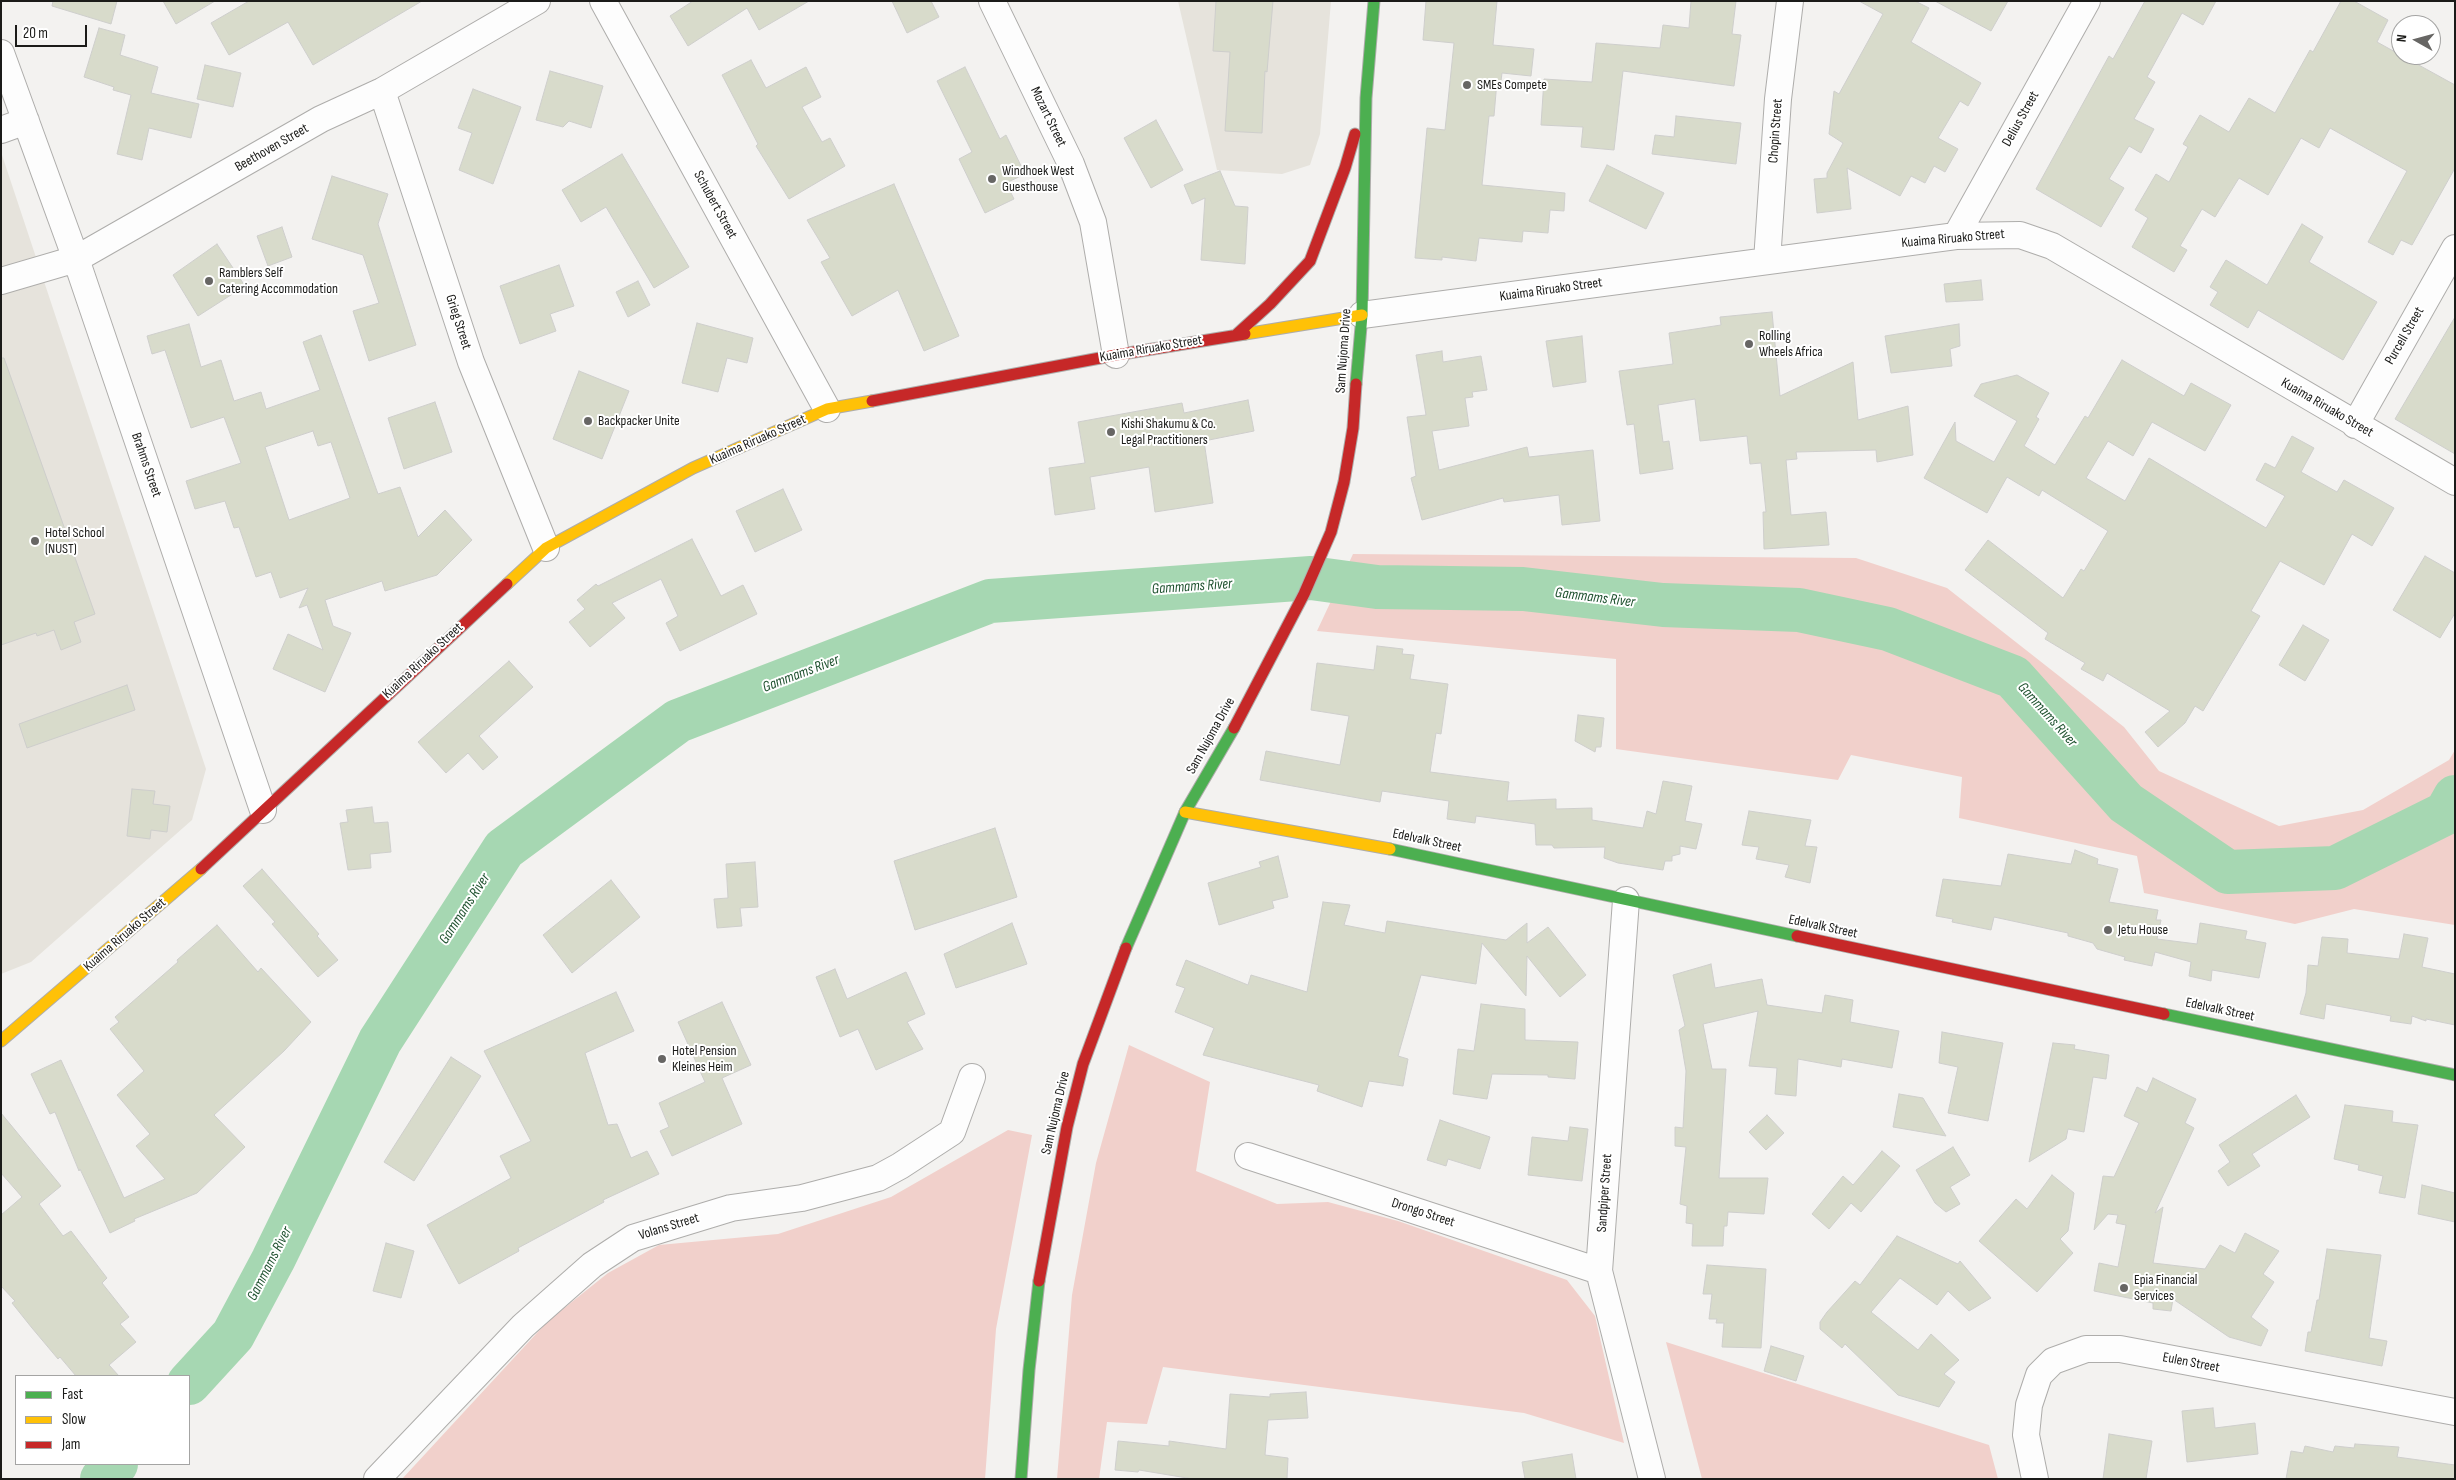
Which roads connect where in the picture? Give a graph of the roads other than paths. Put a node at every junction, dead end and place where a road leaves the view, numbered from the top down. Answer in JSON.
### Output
{"nodes":[{"id":1,"x":537,"y":1,"type":"edge"},
{"id":2,"x":604,"y":1,"type":"edge"},
{"id":3,"x":992,"y":1,"type":"edge"},
{"id":4,"x":1374,"y":1,"type":"edge"},
{"id":5,"x":1790,"y":1,"type":"edge"},
{"id":6,"x":2087,"y":1,"type":"edge"},
{"id":7,"x":1,"y":53,"type":"edge"},
{"id":8,"x":382,"y":91,"type":"junction"},
{"id":9,"x":1366,"y":98,"type":"junction"},
{"id":10,"x":16,"y":114,"type":"edge"},
{"id":11,"x":1,"y":130,"type":"edge"},
{"id":12,"x":1956,"y":236,"type":"junction"},
{"id":13,"x":2455,"y":248,"type":"edge"},
{"id":14,"x":76,"y":259,"type":"junction"},
{"id":15,"x":1767,"y":261,"type":"junction"},
{"id":16,"x":1,"y":281,"type":"edge"},
{"id":17,"x":1362,"y":315,"type":"junction"},
{"id":18,"x":1237,"y":334,"type":"junction"},
{"id":19,"x":1116,"y":354,"type":"junction"},
{"id":20,"x":827,"y":409,"type":"junction"},
{"id":21,"x":2354,"y":425,"type":"junction"},
{"id":22,"x":2455,"y":482,"type":"edge"},
{"id":23,"x":546,"y":548,"type":"junction"},
{"id":24,"x":263,"y":810,"type":"junction"},
{"id":25,"x":1185,"y":812,"type":"junction"},
{"id":26,"x":1626,"y":900,"type":"junction"},
{"id":27,"x":1,"y":1041,"type":"edge"},
{"id":28,"x":2455,"y":1075,"type":"edge"},
{"id":29,"x":972,"y":1077,"type":"dead end"},
{"id":30,"x":1248,"y":1156,"type":"dead end"},
{"id":31,"x":1599,"y":1271,"type":"junction"},
{"id":32,"x":2455,"y":1412,"type":"edge"},
{"id":33,"x":377,"y":1479,"type":"edge"},
{"id":34,"x":1021,"y":1479,"type":"edge"},
{"id":35,"x":1652,"y":1479,"type":"edge"},
{"id":36,"x":2034,"y":1479,"type":"edge"}],
"edges":[{"from":1,"to":8,"type":"street","name":"Beethoven Street"},
{"from":2,"to":20,"type":"street","name":"Schubert Street"},
{"from":3,"to":19,"type":"street","name":"Mozart Street"},
{"from":4,"to":9,"type":"main road","name":"Sam Nujoma Drive"},
{"from":5,"to":15,"type":"street","name":"Chopin Street"},
{"from":6,"to":12,"type":"street","name":"Delius Street"},
{"from":7,"to":10,"type":"street","name":"Brahms Street"},
{"from":8,"to":14,"type":"street","name":"Beethoven Street"},
{"from":8,"to":23,"type":"street","name":"Grieg Street"},
{"from":9,"to":17,"type":"main road","name":"Sam Nujoma Drive"},
{"from":9,"to":18,"type":"main road"},
{"from":10,"to":11,"type":"street"},
{"from":10,"to":14,"type":"street","name":"Brahms Street"},
{"from":12,"to":15,"type":"street","name":"Kuaima Riruako Street"},
{"from":12,"to":21,"type":"street","name":"Kuaima Riruako Street"},
{"from":13,"to":21,"type":"street","name":"Purcell Street"},
{"from":14,"to":16,"type":"street","name":"Beethoven Street"},
{"from":14,"to":24,"type":"street","name":"Brahms Street"},
{"from":15,"to":17,"type":"street","name":"Kuaima Riruako Street"},
{"from":17,"to":18,"type":"main road","name":"Kuaima Riruako Street"},
{"from":17,"to":25,"type":"main road","name":"Sam Nujoma Drive"},
{"from":18,"to":19,"type":"main road","name":"Kuaima Riruako Street"},
{"from":19,"to":20,"type":"main road","name":"Kuaima Riruako Street"},
{"from":20,"to":23,"type":"main road","name":"Kuaima Riruako Street"},
{"from":21,"to":22,"type":"street","name":"Kuaima Riruako Street"},
{"from":23,"to":24,"type":"main road","name":"Kuaima Riruako Street"},
{"from":24,"to":27,"type":"main road","name":"Kuaima Riruako Street"},
{"from":25,"to":26,"type":"main road","name":"Edelvalk Street"},
{"from":25,"to":34,"type":"main road","name":"Sam Nujoma Drive"},
{"from":26,"to":28,"type":"main road","name":"Edelvalk Street"},
{"from":26,"to":31,"type":"street","name":"Sandpiper Street"},
{"from":29,"to":33,"type":"street","name":"Volans Street"},
{"from":30,"to":31,"type":"street","name":"Drongo Street"},
{"from":31,"to":35,"type":"street","name":"Sandpiper Street"},
{"from":32,"to":36,"type":"street","name":"Eulen Street"}]}
